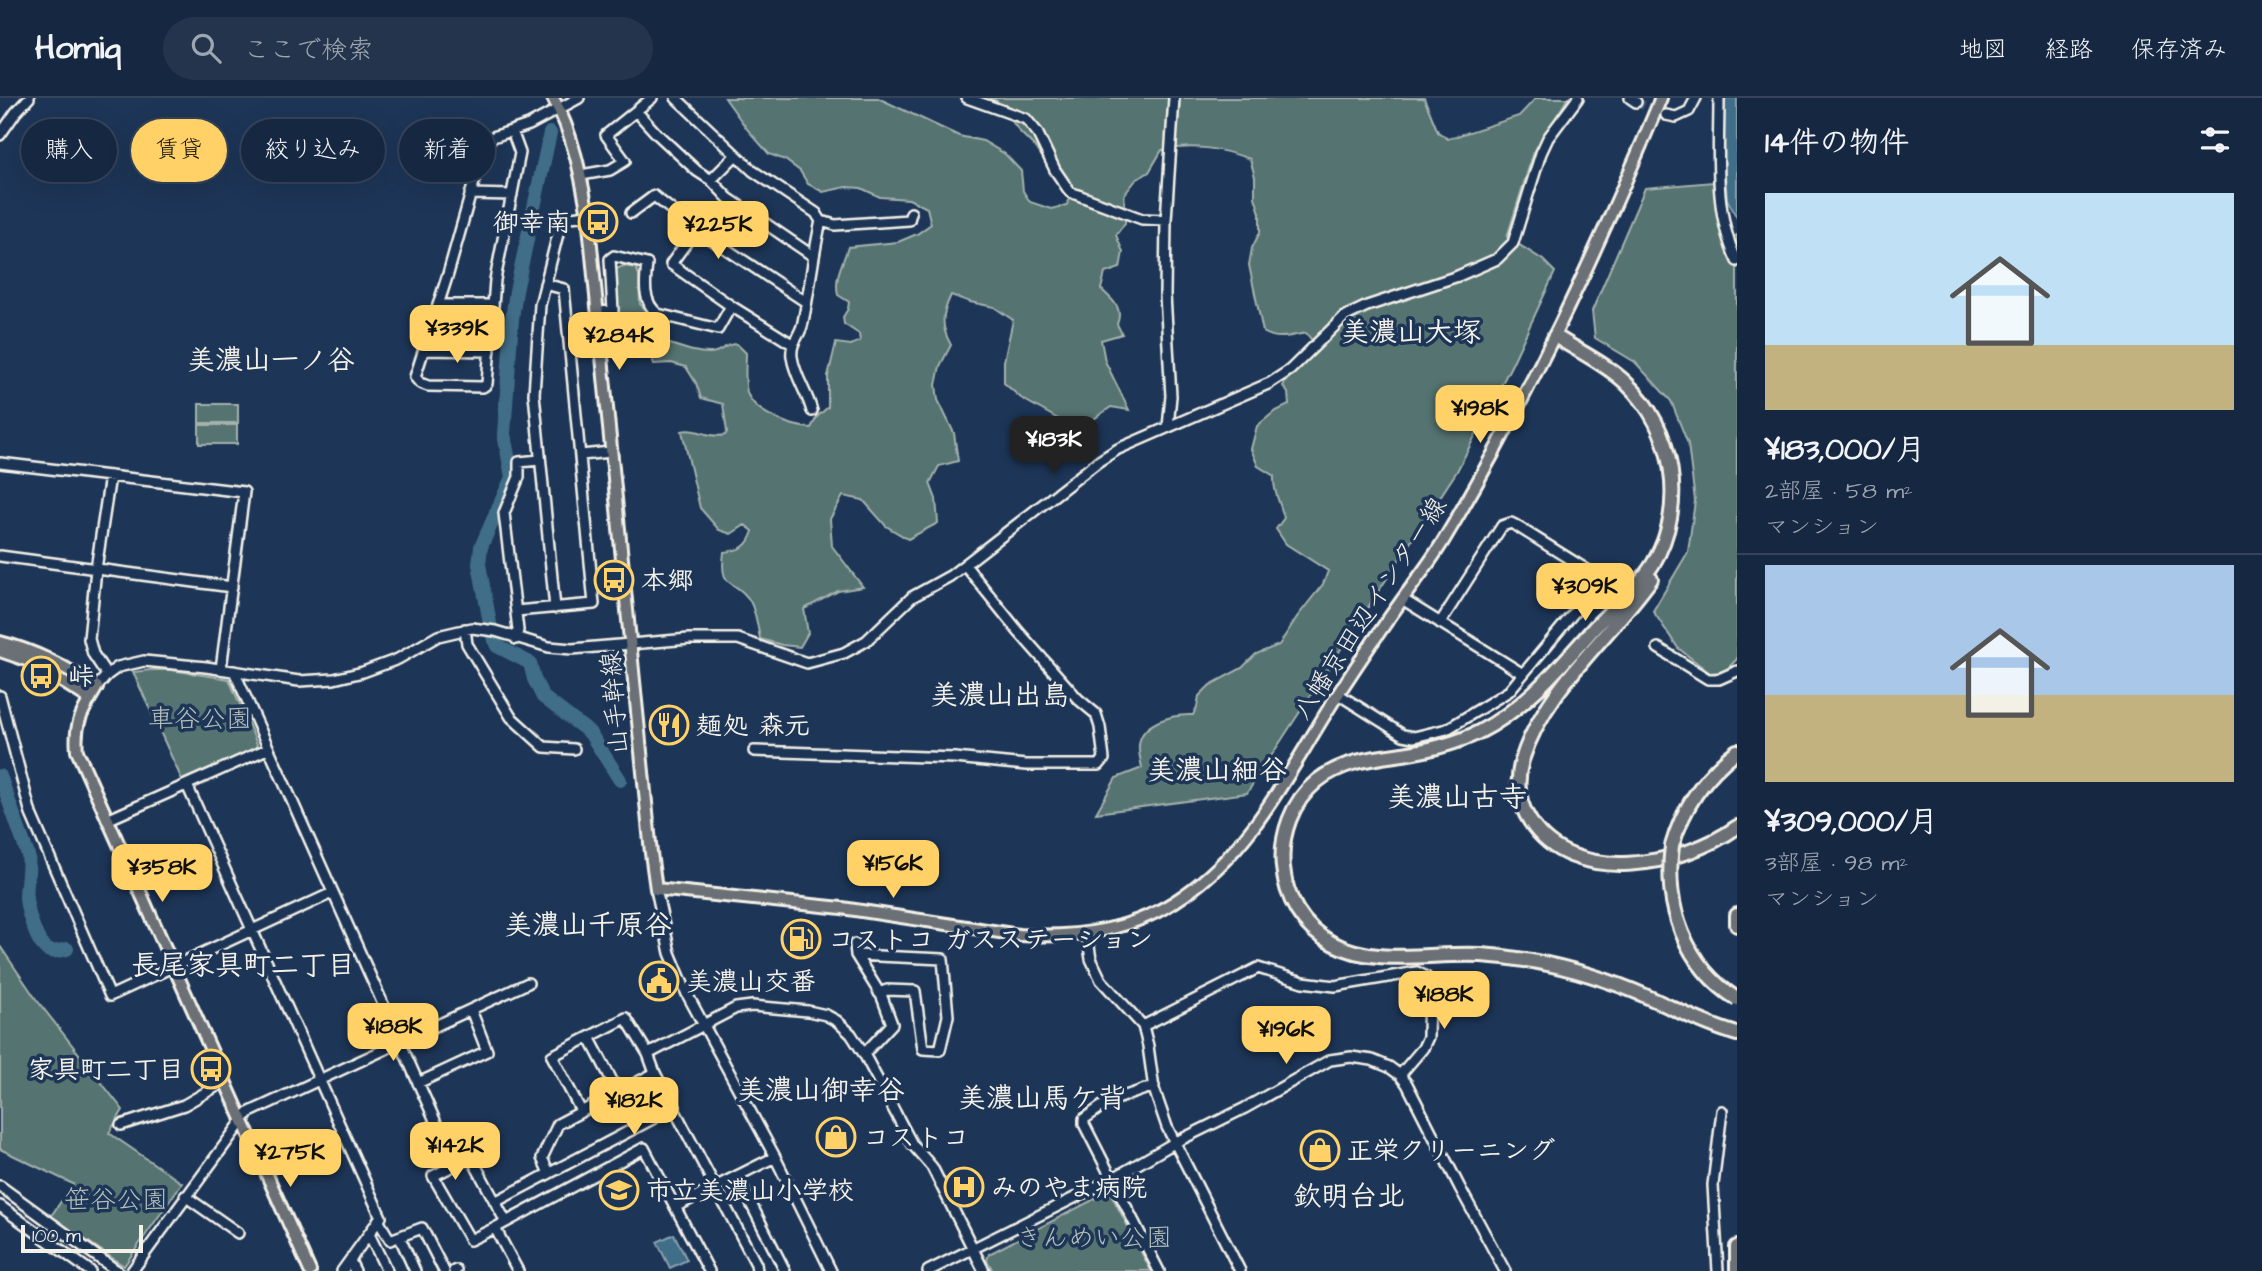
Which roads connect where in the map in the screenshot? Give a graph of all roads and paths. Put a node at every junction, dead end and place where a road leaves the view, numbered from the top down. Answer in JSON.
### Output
{"nodes":[{"id":1,"x":29,"y":98,"type":"edge"},
{"id":2,"x":553,"y":98,"type":"edge"},
{"id":3,"x":579,"y":98,"type":"edge"},
{"id":4,"x":652,"y":98,"type":"edge"},
{"id":5,"x":676,"y":98,"type":"edge"},
{"id":6,"x":967,"y":98,"type":"edge"},
{"id":7,"x":1174,"y":98,"type":"edge"},
{"id":8,"x":1578,"y":98,"type":"edge"},
{"id":9,"x":1661,"y":98,"type":"edge"},
{"id":10,"x":1696,"y":98,"type":"edge"},
{"id":11,"x":1719,"y":98,"type":"edge"},
{"id":12,"x":559,"y":109,"type":"junction"},
{"id":13,"x":636,"y":111,"type":"junction"},
{"id":14,"x":1666,"y":115,"type":"dead end"},
{"id":15,"x":512,"y":131,"type":"junction"},
{"id":16,"x":0,"y":135,"type":"edge"},
{"id":17,"x":736,"y":155,"type":"junction"},
{"id":18,"x":581,"y":175,"type":"junction"},
{"id":19,"x":711,"y":180,"type":"junction"},
{"id":20,"x":470,"y":194,"type":"junction"},
{"id":21,"x":512,"y":195,"type":"junction"},
{"id":22,"x":631,"y":213,"type":"dead end"},
{"id":23,"x":911,"y":213,"type":"dead end"},
{"id":24,"x":588,"y":215,"type":"junction"},
{"id":25,"x":1166,"y":220,"type":"junction"},
{"id":26,"x":821,"y":221,"type":"junction"},
{"id":27,"x":696,"y":229,"type":"junction"},
{"id":28,"x":813,"y":256,"type":"junction"},
{"id":29,"x":1737,"y":261,"type":"edge"},
{"id":30,"x":545,"y":284,"type":"junction"},
{"id":31,"x":806,"y":302,"type":"junction"},
{"id":32,"x":438,"y":304,"type":"junction"},
{"id":33,"x":493,"y":305,"type":"junction"},
{"id":34,"x":730,"y":306,"type":"junction"},
{"id":35,"x":598,"y":312,"type":"junction"},
{"id":36,"x":1555,"y":336,"type":"junction"},
{"id":37,"x":792,"y":344,"type":"junction"},
{"id":38,"x":424,"y":350,"type":"junction"},
{"id":39,"x":490,"y":351,"type":"junction"},
{"id":40,"x":812,"y":411,"type":"dead end"},
{"id":41,"x":1168,"y":427,"type":"junction"},
{"id":42,"x":611,"y":452,"type":"junction"},
{"id":43,"x":581,"y":455,"type":"junction"},
{"id":44,"x":540,"y":460,"type":"junction"},
{"id":45,"x":0,"y":463,"type":"edge"},
{"id":46,"x":110,"y":476,"type":"junction"},
{"id":47,"x":0,"y":556,"type":"edge"},
{"id":48,"x":965,"y":565,"type":"junction"},
{"id":49,"x":96,"y":569,"type":"junction"},
{"id":50,"x":232,"y":587,"type":"junction"},
{"id":51,"x":1402,"y":599,"type":"junction"},
{"id":52,"x":555,"y":608,"type":"junction"},
{"id":53,"x":516,"y":611,"type":"junction"},
{"id":54,"x":1440,"y":623,"type":"junction"},
{"id":55,"x":465,"y":629,"type":"junction"},
{"id":56,"x":516,"y":639,"type":"junction"},
{"id":57,"x":0,"y":642,"type":"edge"},
{"id":58,"x":631,"y":644,"type":"junction"},
{"id":59,"x":1658,"y":648,"type":"dead end"},
{"id":60,"x":0,"y":651,"type":"edge"},
{"id":61,"x":221,"y":669,"type":"junction"},
{"id":62,"x":233,"y":671,"type":"junction"},
{"id":63,"x":1737,"y":671,"type":"edge"},
{"id":64,"x":1523,"y":674,"type":"junction"},
{"id":65,"x":107,"y":675,"type":"junction"},
{"id":66,"x":97,"y":687,"type":"junction"},
{"id":67,"x":1338,"y":694,"type":"junction"},
{"id":68,"x":0,"y":696,"type":"edge"},
{"id":69,"x":90,"y":699,"type":"junction"},
{"id":70,"x":267,"y":749,"type":"junction"},
{"id":71,"x":574,"y":749,"type":"dead end"},
{"id":72,"x":754,"y":751,"type":"dead end"},
{"id":73,"x":1737,"y":751,"type":"edge"},
{"id":74,"x":187,"y":785,"type":"junction"},
{"id":75,"x":107,"y":820,"type":"junction"},
{"id":76,"x":1737,"y":827,"type":"edge"},
{"id":77,"x":656,"y":889,"type":"junction"},
{"id":78,"x":332,"y":893,"type":"junction"},
{"id":79,"x":1737,"y":915,"type":"edge"},
{"id":80,"x":1737,"y":925,"type":"edge"},
{"id":81,"x":253,"y":931,"type":"junction"},
{"id":82,"x":1087,"y":934,"type":"junction"},
{"id":83,"x":855,"y":944,"type":"dead end"},
{"id":84,"x":856,"y":955,"type":"junction"},
{"id":85,"x":173,"y":967,"type":"junction"},
{"id":86,"x":528,"y":983,"type":"dead end"},
{"id":87,"x":879,"y":993,"type":"junction"},
{"id":88,"x":1737,"y":999,"type":"edge"},
{"id":89,"x":471,"y":1010,"type":"junction"},
{"id":90,"x":702,"y":1024,"type":"junction"},
{"id":91,"x":1143,"y":1026,"type":"junction"},
{"id":92,"x":1735,"y":1033,"type":"edge"},
{"id":93,"x":589,"y":1037,"type":"junction"},
{"id":94,"x":400,"y":1044,"type":"junction"},
{"id":95,"x":648,"y":1054,"type":"junction"},
{"id":96,"x":864,"y":1054,"type":"junction"},
{"id":97,"x":655,"y":1073,"type":"junction"},
{"id":98,"x":1400,"y":1075,"type":"junction"},
{"id":99,"x":320,"y":1080,"type":"junction"},
{"id":100,"x":224,"y":1082,"type":"junction"},
{"id":101,"x":418,"y":1083,"type":"junction"},
{"id":102,"x":1154,"y":1086,"type":"junction"},
{"id":103,"x":618,"y":1092,"type":"junction"},
{"id":104,"x":675,"y":1107,"type":"junction"},
{"id":105,"x":581,"y":1111,"type":"junction"},
{"id":106,"x":1722,"y":1111,"type":"dead end"},
{"id":107,"x":242,"y":1119,"type":"junction"},
{"id":108,"x":121,"y":1125,"type":"dead end"},
{"id":109,"x":1174,"y":1143,"type":"junction"},
{"id":110,"x":446,"y":1145,"type":"dead end"},
{"id":111,"x":775,"y":1157,"type":"junction"},
{"id":112,"x":549,"y":1173,"type":"junction"},
{"id":113,"x":737,"y":1176,"type":"junction"},
{"id":114,"x":1112,"y":1179,"type":"junction"},
{"id":115,"x":0,"y":1186,"type":"edge"},
{"id":116,"x":715,"y":1187,"type":"junction"},
{"id":117,"x":186,"y":1196,"type":"junction"},
{"id":118,"x":495,"y":1202,"type":"junction"},
{"id":119,"x":0,"y":1206,"type":"edge"},
{"id":120,"x":675,"y":1207,"type":"junction"},
{"id":121,"x":36,"y":1212,"type":"junction"},
{"id":122,"x":380,"y":1218,"type":"junction"},
{"id":123,"x":506,"y":1222,"type":"junction"},
{"id":124,"x":26,"y":1225,"type":"junction"},
{"id":125,"x":495,"y":1227,"type":"junction"},
{"id":126,"x":238,"y":1233,"type":"dead end"},
{"id":127,"x":369,"y":1234,"type":"junction"},
{"id":128,"x":400,"y":1238,"type":"junction"},
{"id":129,"x":81,"y":1245,"type":"junction"},
{"id":130,"x":1737,"y":1247,"type":"edge"},
{"id":131,"x":973,"y":1249,"type":"junction"},
{"id":132,"x":350,"y":1261,"type":"junction"},
{"id":133,"x":75,"y":1264,"type":"edge"},
{"id":134,"x":90,"y":1271,"type":"edge"},
{"id":135,"x":117,"y":1271,"type":"edge"},
{"id":136,"x":132,"y":1271,"type":"edge"},
{"id":137,"x":310,"y":1271,"type":"edge"},
{"id":138,"x":342,"y":1271,"type":"edge"},
{"id":139,"x":355,"y":1271,"type":"edge"},
{"id":140,"x":387,"y":1271,"type":"edge"},
{"id":141,"x":415,"y":1271,"type":"edge"},
{"id":142,"x":444,"y":1271,"type":"edge"},
{"id":143,"x":518,"y":1271,"type":"edge"},
{"id":144,"x":709,"y":1271,"type":"edge"},
{"id":145,"x":757,"y":1271,"type":"edge"},
{"id":146,"x":785,"y":1271,"type":"edge"},
{"id":147,"x":831,"y":1271,"type":"edge"},
{"id":148,"x":928,"y":1271,"type":"edge"},
{"id":149,"x":984,"y":1271,"type":"edge"},
{"id":150,"x":1159,"y":1271,"type":"edge"},
{"id":151,"x":1240,"y":1271,"type":"edge"},
{"id":152,"x":1505,"y":1271,"type":"edge"},
{"id":153,"x":1718,"y":1271,"type":"edge"},
{"id":154,"x":1737,"y":1271,"type":"edge"}],
"edges":[{"from":1,"to":16,"type":"street"},
{"from":2,"to":12,"type":"main road","name":"山手幹線"},
{"from":3,"to":12,"type":"street"},
{"from":4,"to":13,"type":"street"},
{"from":5,"to":17,"type":"street"},
{"from":6,"to":25,"type":"street"},
{"from":7,"to":25,"type":"street"},
{"from":8,"to":41,"type":"street"},
{"from":9,"to":36,"type":"main road","name":"八幡京田辺インター線"},
{"from":10,"to":14,"type":"street"},
{"from":11,"to":29,"type":"street"},
{"from":12,"to":15,"type":"street"},
{"from":12,"to":18,"type":"main road","name":"山手幹線"},
{"from":13,"to":18,"type":"street"},
{"from":13,"to":19,"type":"street"},
{"from":15,"to":20,"type":"street"},
{"from":15,"to":21,"type":"street"},
{"from":17,"to":19,"type":"street"},
{"from":17,"to":26,"type":"street"},
{"from":18,"to":24,"type":"main road","name":"山手幹線"},
{"from":19,"to":28,"type":"street"},
{"from":20,"to":21,"type":"street"},
{"from":20,"to":32,"type":"street"},
{"from":21,"to":33,"type":"street"},
{"from":22,"to":27,"type":"street"},
{"from":23,"to":26,"type":"street"},
{"from":24,"to":30,"type":"street"},
{"from":24,"to":35,"type":"main road","name":"山手幹線"},
{"from":25,"to":41,"type":"street"},
{"from":26,"to":28,"type":"street"},
{"from":27,"to":31,"type":"street"},
{"from":27,"to":34,"type":"street"},
{"from":28,"to":31,"type":"street"},
{"from":30,"to":43,"type":"street"},
{"from":30,"to":44,"type":"street"},
{"from":31,"to":37,"type":"street"},
{"from":32,"to":33,"type":"street"},
{"from":32,"to":38,"type":"street"},
{"from":33,"to":39,"type":"street"},
{"from":34,"to":35,"type":"street"},
{"from":34,"to":37,"type":"street"},
{"from":35,"to":42,"type":"main road","name":"山手幹線"},
{"from":36,"to":51,"type":"main road","name":"八幡京田辺インター線"},
{"from":36,"to":76,"type":"highway"},
{"from":36,"to":92,"type":"highway"},
{"from":37,"to":40,"type":"street"},
{"from":38,"to":39,"type":"street"},
{"from":38,"to":39,"type":"street"},
{"from":41,"to":48,"type":"street"},
{"from":42,"to":43,"type":"street"},
{"from":42,"to":58,"type":"main road","name":"山手幹線"},
{"from":43,"to":52,"type":"street"},
{"from":44,"to":52,"type":"street"},
{"from":44,"to":53,"type":"street"},
{"from":45,"to":46,"type":"street"},
{"from":46,"to":49,"type":"street"},
{"from":46,"to":50,"type":"street"},
{"from":47,"to":49,"type":"street"},
{"from":48,"to":58,"type":"street"},
{"from":48,"to":72,"type":"street"},
{"from":49,"to":50,"type":"street"},
{"from":49,"to":65,"type":"street"},
{"from":50,"to":61,"type":"street"},
{"from":51,"to":54,"type":"street"},
{"from":51,"to":67,"type":"main road","name":"八幡京田辺インター線"},
{"from":52,"to":53,"type":"street"},
{"from":53,"to":56,"type":"street"},
{"from":54,"to":64,"type":"street"},
{"from":54,"to":64,"type":"street"},
{"from":55,"to":56,"type":"street"},
{"from":55,"to":62,"type":"street"},
{"from":55,"to":71,"type":"street"},
{"from":56,"to":58,"type":"street"},
{"from":57,"to":66,"type":"main road"},
{"from":58,"to":77,"type":"main road","name":"山手幹線"},
{"from":59,"to":63,"type":"street"},
{"from":60,"to":69,"type":"main road"},
{"from":61,"to":62,"type":"street"},
{"from":61,"to":65,"type":"street"},
{"from":62,"to":70,"type":"street"},
{"from":64,"to":67,"type":"street"},
{"from":65,"to":66,"type":"street"},
{"from":66,"to":69,"type":"main road"},
{"from":67,"to":82,"type":"main road","name":"八幡京田辺インター線"},
{"from":68,"to":85,"type":"street"},
{"from":69,"to":75,"type":"main road"},
{"from":70,"to":74,"type":"street"},
{"from":70,"to":78,"type":"street"},
{"from":73,"to":88,"type":"highway","bridge":true},
{"from":74,"to":75,"type":"street"},
{"from":74,"to":81,"type":"street"},
{"from":75,"to":85,"type":"main road"},
{"from":77,"to":82,"type":"main road","name":"八幡京田辺インター線"},
{"from":77,"to":90,"type":"street","name":"山手幹線"},
{"from":78,"to":81,"type":"street"},
{"from":78,"to":94,"type":"street"},
{"from":79,"to":80,"type":"highway"},
{"from":81,"to":85,"type":"street"},
{"from":81,"to":99,"type":"street"},
{"from":82,"to":91,"type":"street"},
{"from":83,"to":84,"type":"street"},
{"from":84,"to":87,"type":"street"},
{"from":84,"to":87,"type":"street"},
{"from":85,"to":100,"type":"main road"},
{"from":86,"to":89,"type":"street"},
{"from":87,"to":96,"type":"street"},
{"from":89,"to":94,"type":"street"},
{"from":89,"to":101,"type":"street"},
{"from":90,"to":95,"type":"street"},
{"from":90,"to":96,"type":"street"},
{"from":90,"to":111,"type":"street","name":"山手幹線"},
{"from":91,"to":98,"type":"street"},
{"from":91,"to":102,"type":"street"},
{"from":93,"to":95,"type":"street"},
{"from":93,"to":103,"type":"street"},
{"from":93,"to":105,"type":"street"},
{"from":94,"to":99,"type":"street"},
{"from":94,"to":101,"type":"street"},
{"from":95,"to":97,"type":"street"},
{"from":96,"to":131,"type":"street"},
{"from":97,"to":103,"type":"street"},
{"from":97,"to":104,"type":"street"},
{"from":98,"to":109,"type":"street"},
{"from":98,"to":152,"type":"street"},
{"from":99,"to":107,"type":"street"},
{"from":99,"to":122,"type":"street"},
{"from":100,"to":107,"type":"main road"},
{"from":100,"to":108,"type":"street"},
{"from":101,"to":110,"type":"street"},
{"from":102,"to":109,"type":"street"},
{"from":102,"to":114,"type":"street"},
{"from":103,"to":105,"type":"street"},
{"from":104,"to":112,"type":"street"},
{"from":104,"to":116,"type":"street"},
{"from":105,"to":112,"type":"street"},
{"from":106,"to":153,"type":"street"},
{"from":107,"to":117,"type":"street"},
{"from":107,"to":137,"type":"main road"},
{"from":109,"to":114,"type":"street"},
{"from":109,"to":151,"type":"street"},
{"from":111,"to":113,"type":"street"},
{"from":111,"to":147,"type":"street","name":"山手幹線"},
{"from":112,"to":118,"type":"street"},
{"from":113,"to":116,"type":"street"},
{"from":113,"to":146,"type":"street"},
{"from":114,"to":131,"type":"street"},
{"from":114,"to":150,"type":"street"},
{"from":115,"to":121,"type":"street"},
{"from":116,"to":120,"type":"street"},
{"from":116,"to":145,"type":"street"},
{"from":117,"to":126,"type":"street"},
{"from":117,"to":136,"type":"street"},
{"from":118,"to":123,"type":"street"},
{"from":118,"to":125,"type":"street"},
{"from":119,"to":124,"type":"street"},
{"from":120,"to":123,"type":"street"},
{"from":120,"to":144,"type":"street"},
{"from":121,"to":124,"type":"street"},
{"from":121,"to":129,"type":"street"},
{"from":122,"to":127,"type":"street"},
{"from":122,"to":128,"type":"street"},
{"from":123,"to":125,"type":"street"},
{"from":124,"to":133,"type":"street"},
{"from":125,"to":143,"type":"street"},
{"from":127,"to":132,"type":"street"},
{"from":127,"to":140,"type":"street"},
{"from":128,"to":141,"type":"street"},
{"from":128,"to":142,"type":"street"},
{"from":129,"to":133,"type":"street"},
{"from":129,"to":135,"type":"street"},
{"from":130,"to":154,"type":"highway"},
{"from":131,"to":148,"type":"street"},
{"from":131,"to":149,"type":"street"},
{"from":132,"to":138,"type":"street"},
{"from":132,"to":139,"type":"street"},
{"from":133,"to":134,"type":"street"}]}
